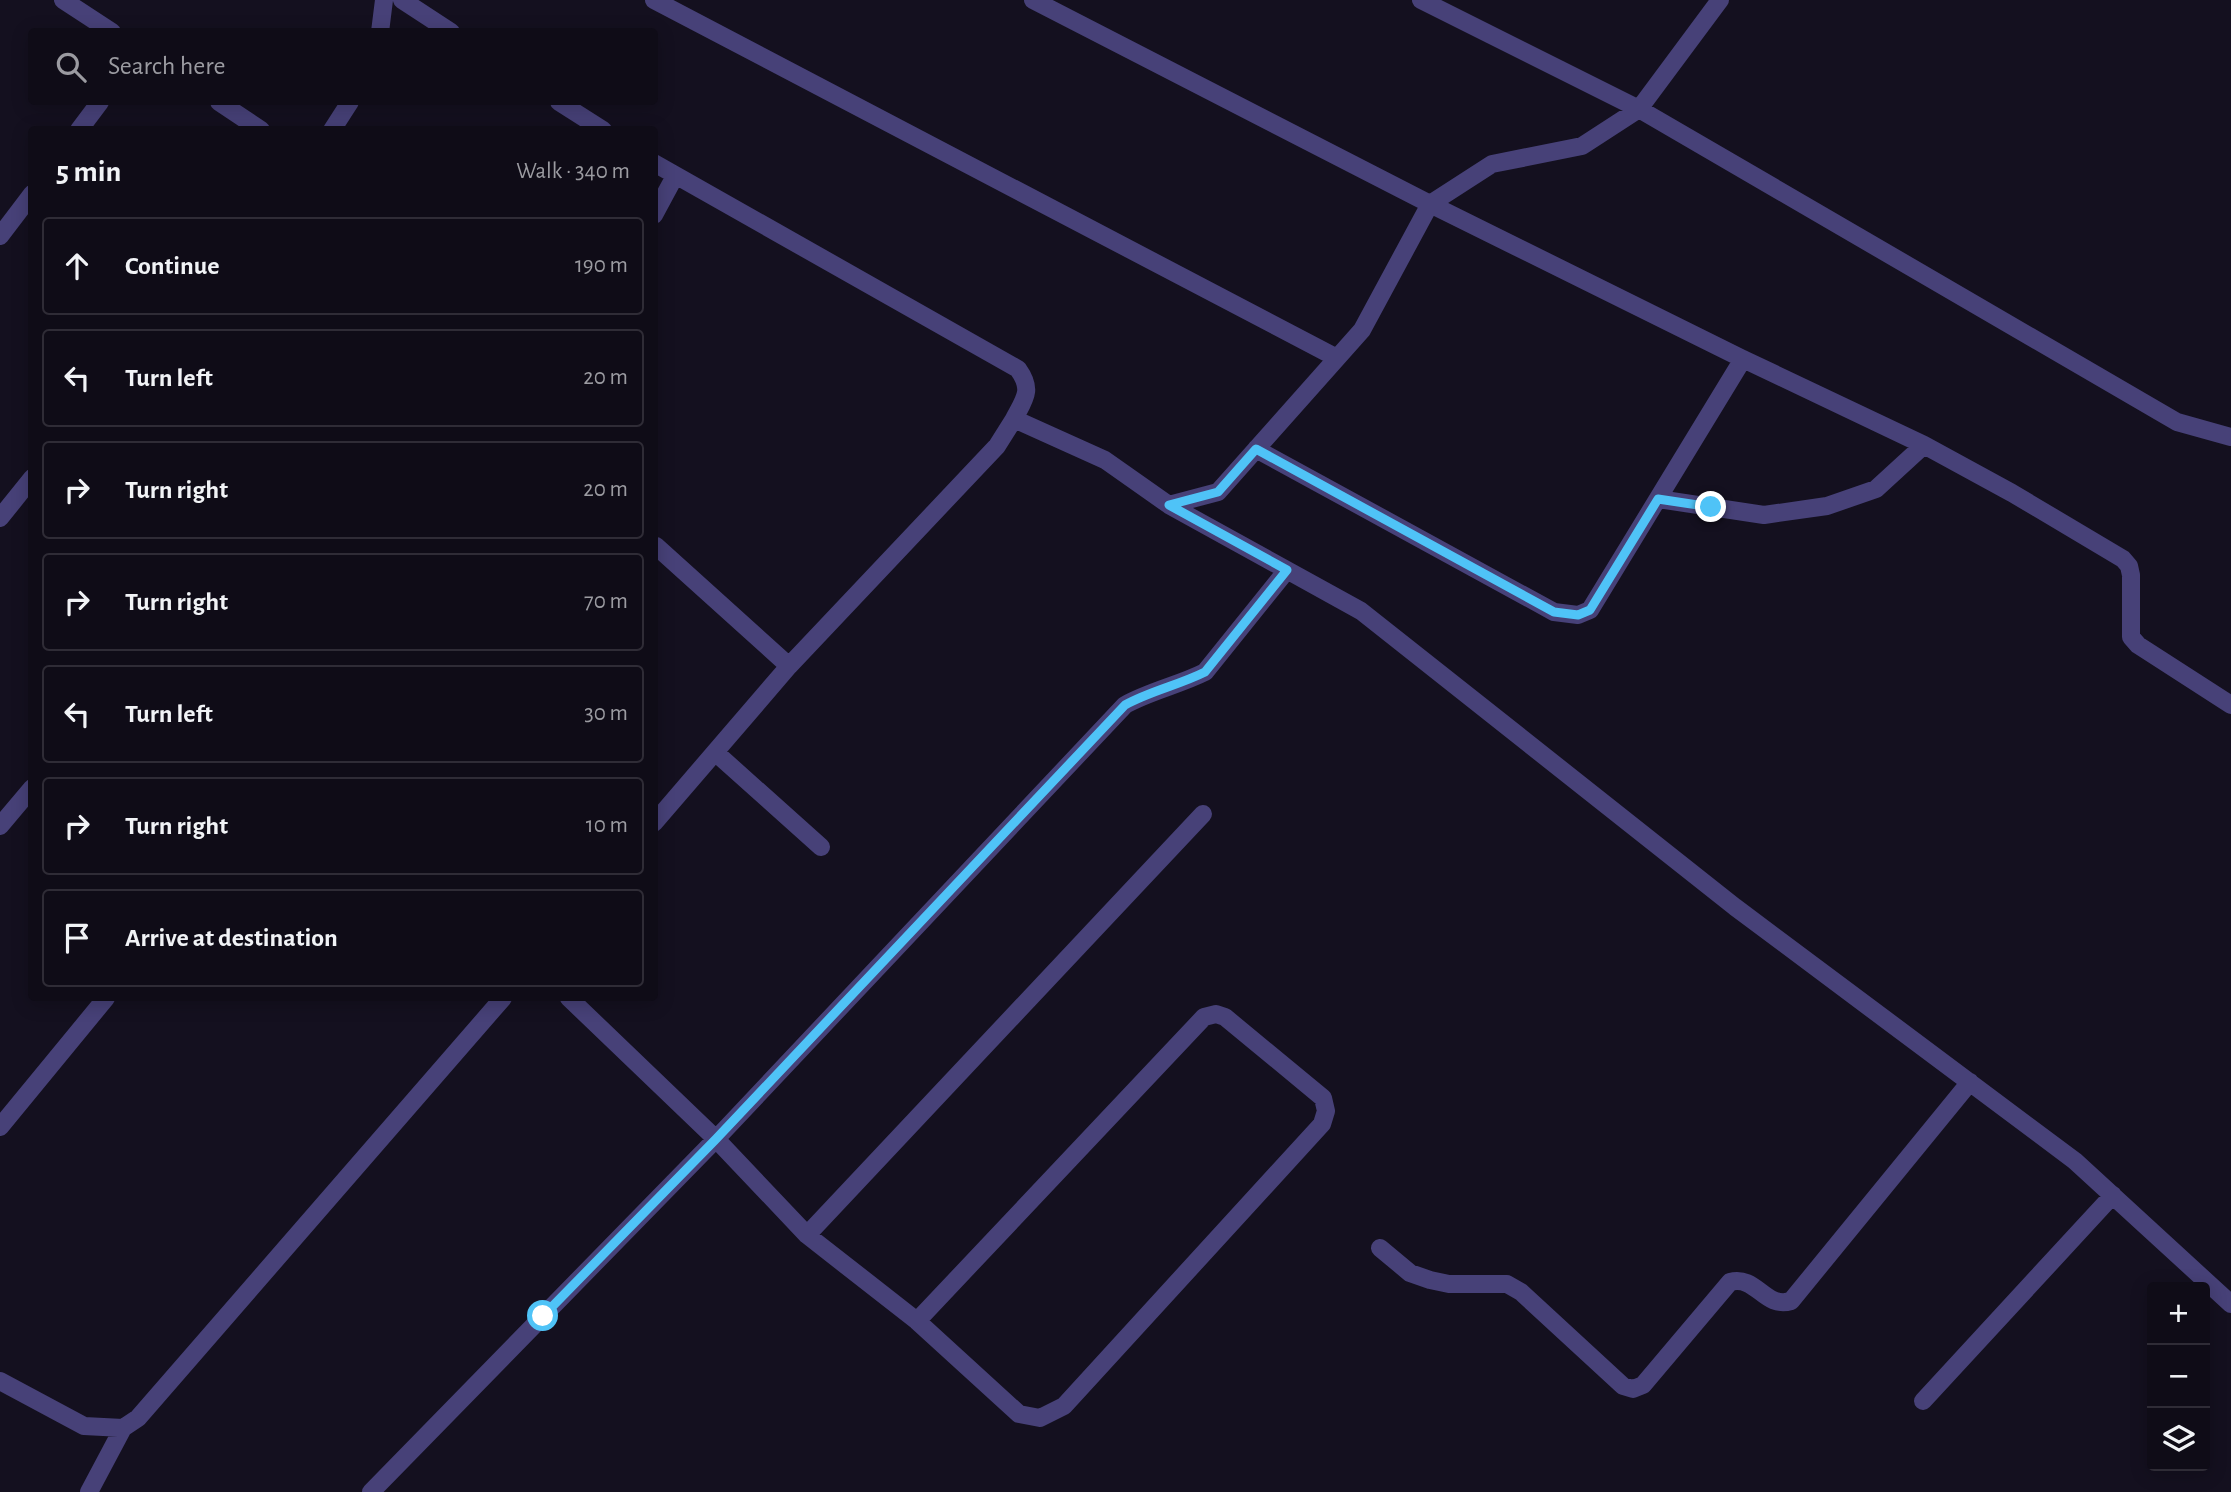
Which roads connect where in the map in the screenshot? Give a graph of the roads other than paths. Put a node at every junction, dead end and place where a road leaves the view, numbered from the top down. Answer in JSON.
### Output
{"nodes":[{"id":1,"x":63,"y":0,"type":"edge"},
{"id":2,"x":384,"y":0,"type":"edge"},
{"id":3,"x":402,"y":0,"type":"edge"},
{"id":4,"x":654,"y":0,"type":"edge"},
{"id":5,"x":1033,"y":0,"type":"edge"},
{"id":6,"x":1421,"y":0,"type":"edge"},
{"id":7,"x":1720,"y":0,"type":"edge"},
{"id":8,"x":106,"y":28,"type":"edge"},
{"id":9,"x":380,"y":28,"type":"edge"},
{"id":10,"x":445,"y":28,"type":"edge"},
{"id":11,"x":98,"y":105,"type":"edge"},
{"id":12,"x":224,"y":105,"type":"edge"},
{"id":13,"x":348,"y":105,"type":"edge"},
{"id":14,"x":564,"y":105,"type":"edge"},
{"id":15,"x":1639,"y":109,"type":"junction"},
{"id":16,"x":82,"y":126,"type":"edge"},
{"id":17,"x":255,"y":126,"type":"edge"},
{"id":18,"x":335,"y":126,"type":"edge"},
{"id":19,"x":597,"y":126,"type":"edge"},
{"id":20,"x":658,"y":165,"type":"edge"},
{"id":21,"x":675,"y":176,"type":"junction"},
{"id":22,"x":28,"y":199,"type":"edge"},
{"id":23,"x":1430,"y":204,"type":"junction"},
{"id":24,"x":658,"y":208,"type":"edge"},
{"id":25,"x":0,"y":236,"type":"edge"},
{"id":26,"x":1337,"y":358,"type":"junction"},
{"id":27,"x":1743,"y":359,"type":"junction"},
{"id":28,"x":1014,"y":419,"type":"junction"},
{"id":29,"x":2231,"y":437,"type":"edge"},
{"id":30,"x":1924,"y":445,"type":"junction"},
{"id":31,"x":1256,"y":449,"type":"junction"},
{"id":32,"x":28,"y":483,"type":"edge"},
{"id":33,"x":1658,"y":499,"type":"junction"},
{"id":34,"x":1169,"y":505,"type":"junction"},
{"id":35,"x":0,"y":518,"type":"edge"},
{"id":36,"x":658,"y":548,"type":"edge"},
{"id":37,"x":1287,"y":570,"type":"junction"},
{"id":38,"x":789,"y":666,"type":"junction"},
{"id":39,"x":2231,"y":705,"type":"edge"},
{"id":40,"x":716,"y":753,"type":"junction"},
{"id":41,"x":28,"y":793,"type":"edge"},
{"id":42,"x":1203,"y":814,"type":"dead end"},
{"id":43,"x":658,"y":818,"type":"edge"},
{"id":44,"x":0,"y":826,"type":"edge"},
{"id":45,"x":821,"y":847,"type":"dead end"},
{"id":46,"x":104,"y":1001,"type":"edge"},
{"id":47,"x":500,"y":1001,"type":"edge"},
{"id":48,"x":572,"y":1001,"type":"edge"},
{"id":49,"x":1970,"y":1082,"type":"junction"},
{"id":50,"x":0,"y":1126,"type":"edge"},
{"id":51,"x":716,"y":1139,"type":"junction"},
{"id":52,"x":2113,"y":1195,"type":"junction"},
{"id":53,"x":807,"y":1235,"type":"junction"},
{"id":54,"x":1380,"y":1248,"type":"dead end"},
{"id":55,"x":2231,"y":1304,"type":"edge"},
{"id":56,"x":917,"y":1321,"type":"junction"},
{"id":57,"x":1,"y":1383,"type":"edge"},
{"id":58,"x":1923,"y":1401,"type":"dead end"},
{"id":59,"x":123,"y":1428,"type":"junction"},
{"id":60,"x":89,"y":1492,"type":"edge"},
{"id":61,"x":371,"y":1492,"type":"edge"}],
"edges":[{"from":1,"to":8,"type":"street"},
{"from":2,"to":9,"type":"street"},
{"from":3,"to":10,"type":"street"},
{"from":4,"to":26,"type":"street"},
{"from":5,"to":23,"type":"street"},
{"from":6,"to":15,"type":"street"},
{"from":7,"to":15,"type":"street"},
{"from":11,"to":16,"type":"street"},
{"from":12,"to":17,"type":"street"},
{"from":13,"to":18,"type":"street"},
{"from":14,"to":19,"type":"street"},
{"from":15,"to":23,"type":"street"},
{"from":15,"to":29,"type":"street"},
{"from":20,"to":21,"type":"street"},
{"from":21,"to":24,"type":"street"},
{"from":21,"to":28,"type":"street"},
{"from":22,"to":25,"type":"street"},
{"from":23,"to":26,"type":"street"},
{"from":23,"to":27,"type":"street"},
{"from":26,"to":31,"type":"street"},
{"from":27,"to":30,"type":"street"},
{"from":27,"to":33,"type":"street"},
{"from":28,"to":34,"type":"street"},
{"from":28,"to":38,"type":"street"},
{"from":30,"to":33,"type":"street"},
{"from":30,"to":39,"type":"street"},
{"from":31,"to":33,"type":"street"},
{"from":31,"to":34,"type":"street"},
{"from":32,"to":35,"type":"street"},
{"from":34,"to":37,"type":"street"},
{"from":36,"to":38,"type":"street"},
{"from":37,"to":49,"type":"street"},
{"from":37,"to":51,"type":"street"},
{"from":38,"to":40,"type":"street"},
{"from":40,"to":43,"type":"street"},
{"from":40,"to":45,"type":"street"},
{"from":41,"to":44,"type":"street"},
{"from":42,"to":53,"type":"street"},
{"from":46,"to":50,"type":"street"},
{"from":47,"to":59,"type":"street"},
{"from":48,"to":51,"type":"street"},
{"from":49,"to":52,"type":"street"},
{"from":49,"to":54,"type":"street"},
{"from":51,"to":53,"type":"street"},
{"from":51,"to":61,"type":"street"},
{"from":52,"to":55,"type":"street"},
{"from":52,"to":58,"type":"street"},
{"from":53,"to":56,"type":"street"},
{"from":56,"to":56,"type":"street"},
{"from":57,"to":59,"type":"street"},
{"from":59,"to":60,"type":"street"}]}
